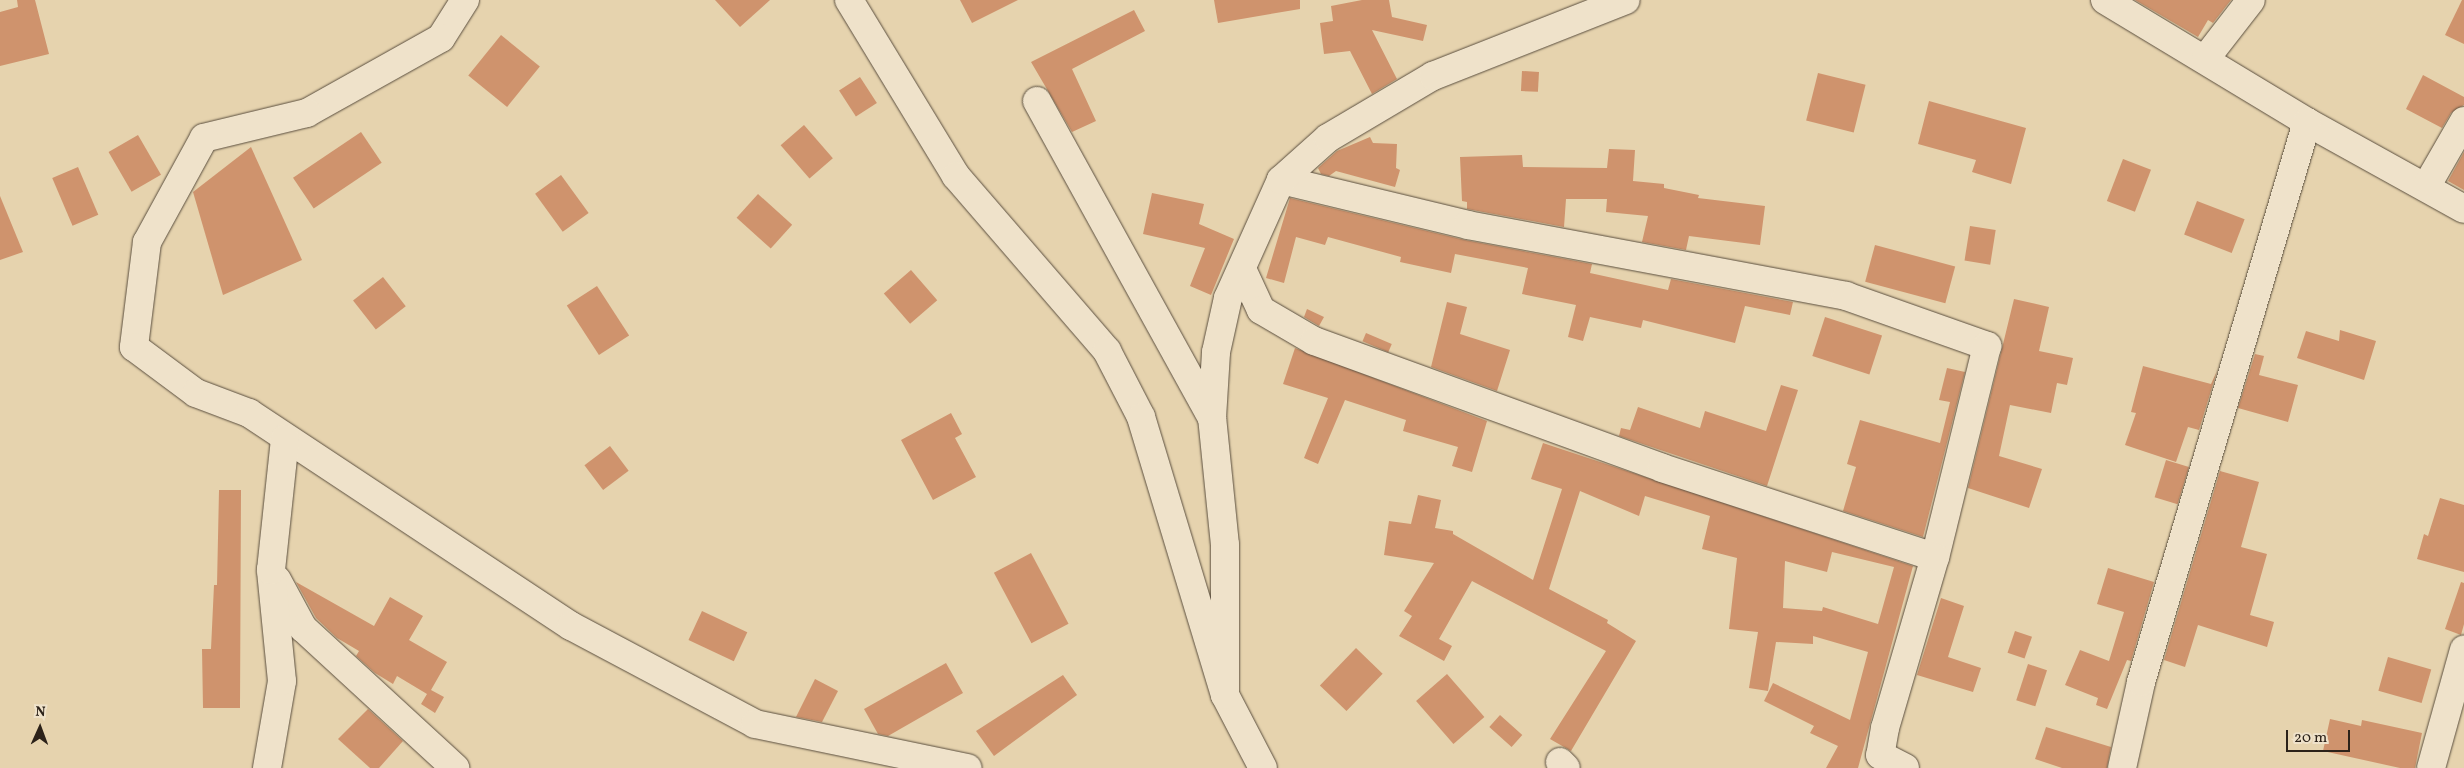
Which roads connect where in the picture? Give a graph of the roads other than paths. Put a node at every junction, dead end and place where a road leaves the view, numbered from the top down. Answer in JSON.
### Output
{"nodes":[{"id":1,"x":465,"y":0,"type":"edge"},
{"id":2,"x":849,"y":0,"type":"edge"},
{"id":3,"x":1626,"y":0,"type":"edge"},
{"id":4,"x":2105,"y":0,"type":"edge"},
{"id":5,"x":2251,"y":0,"type":"edge"},
{"id":6,"x":2206,"y":58,"type":"junction"},
{"id":7,"x":1036,"y":101,"type":"dead end"},
{"id":8,"x":2464,"y":121,"type":"edge"},
{"id":9,"x":2307,"y":122,"type":"junction"},
{"id":10,"x":1281,"y":180,"type":"junction"},
{"id":11,"x":2426,"y":187,"type":"junction"},
{"id":12,"x":2464,"y":208,"type":"edge"},
{"id":13,"x":1242,"y":270,"type":"junction"},
{"id":14,"x":1212,"y":418,"type":"junction"},
{"id":15,"x":285,"y":439,"type":"junction"},
{"id":16,"x":1935,"y":557,"type":"junction"},
{"id":17,"x":271,"y":570,"type":"junction"},
{"id":18,"x":2464,"y":650,"type":"edge"},
{"id":19,"x":1225,"y":696,"type":"junction"},
{"id":20,"x":267,"y":768,"type":"edge"},
{"id":21,"x":455,"y":768,"type":"edge"},
{"id":22,"x":968,"y":768,"type":"edge"},
{"id":23,"x":1263,"y":768,"type":"edge"},
{"id":24,"x":1906,"y":768,"type":"edge"},
{"id":25,"x":2122,"y":768,"type":"edge"},
{"id":26,"x":2431,"y":768,"type":"edge"}],
"edges":[{"from":1,"to":15,"type":"street"},
{"from":2,"to":19,"type":"street"},
{"from":3,"to":10,"type":"street"},
{"from":4,"to":6,"type":"street"},
{"from":5,"to":6,"type":"street"},
{"from":6,"to":9,"type":"street"},
{"from":7,"to":14,"type":"street"},
{"from":8,"to":11,"type":"street"},
{"from":9,"to":11,"type":"street"},
{"from":9,"to":25,"type":"street"},
{"from":10,"to":13,"type":"street"},
{"from":10,"to":16,"type":"street"},
{"from":11,"to":12,"type":"street"},
{"from":13,"to":14,"type":"street"},
{"from":13,"to":16,"type":"street"},
{"from":14,"to":19,"type":"street"},
{"from":15,"to":17,"type":"street"},
{"from":15,"to":22,"type":"street"},
{"from":16,"to":24,"type":"street"},
{"from":17,"to":20,"type":"street"},
{"from":17,"to":21,"type":"street"},
{"from":18,"to":26,"type":"street"},
{"from":19,"to":23,"type":"street"}]}
